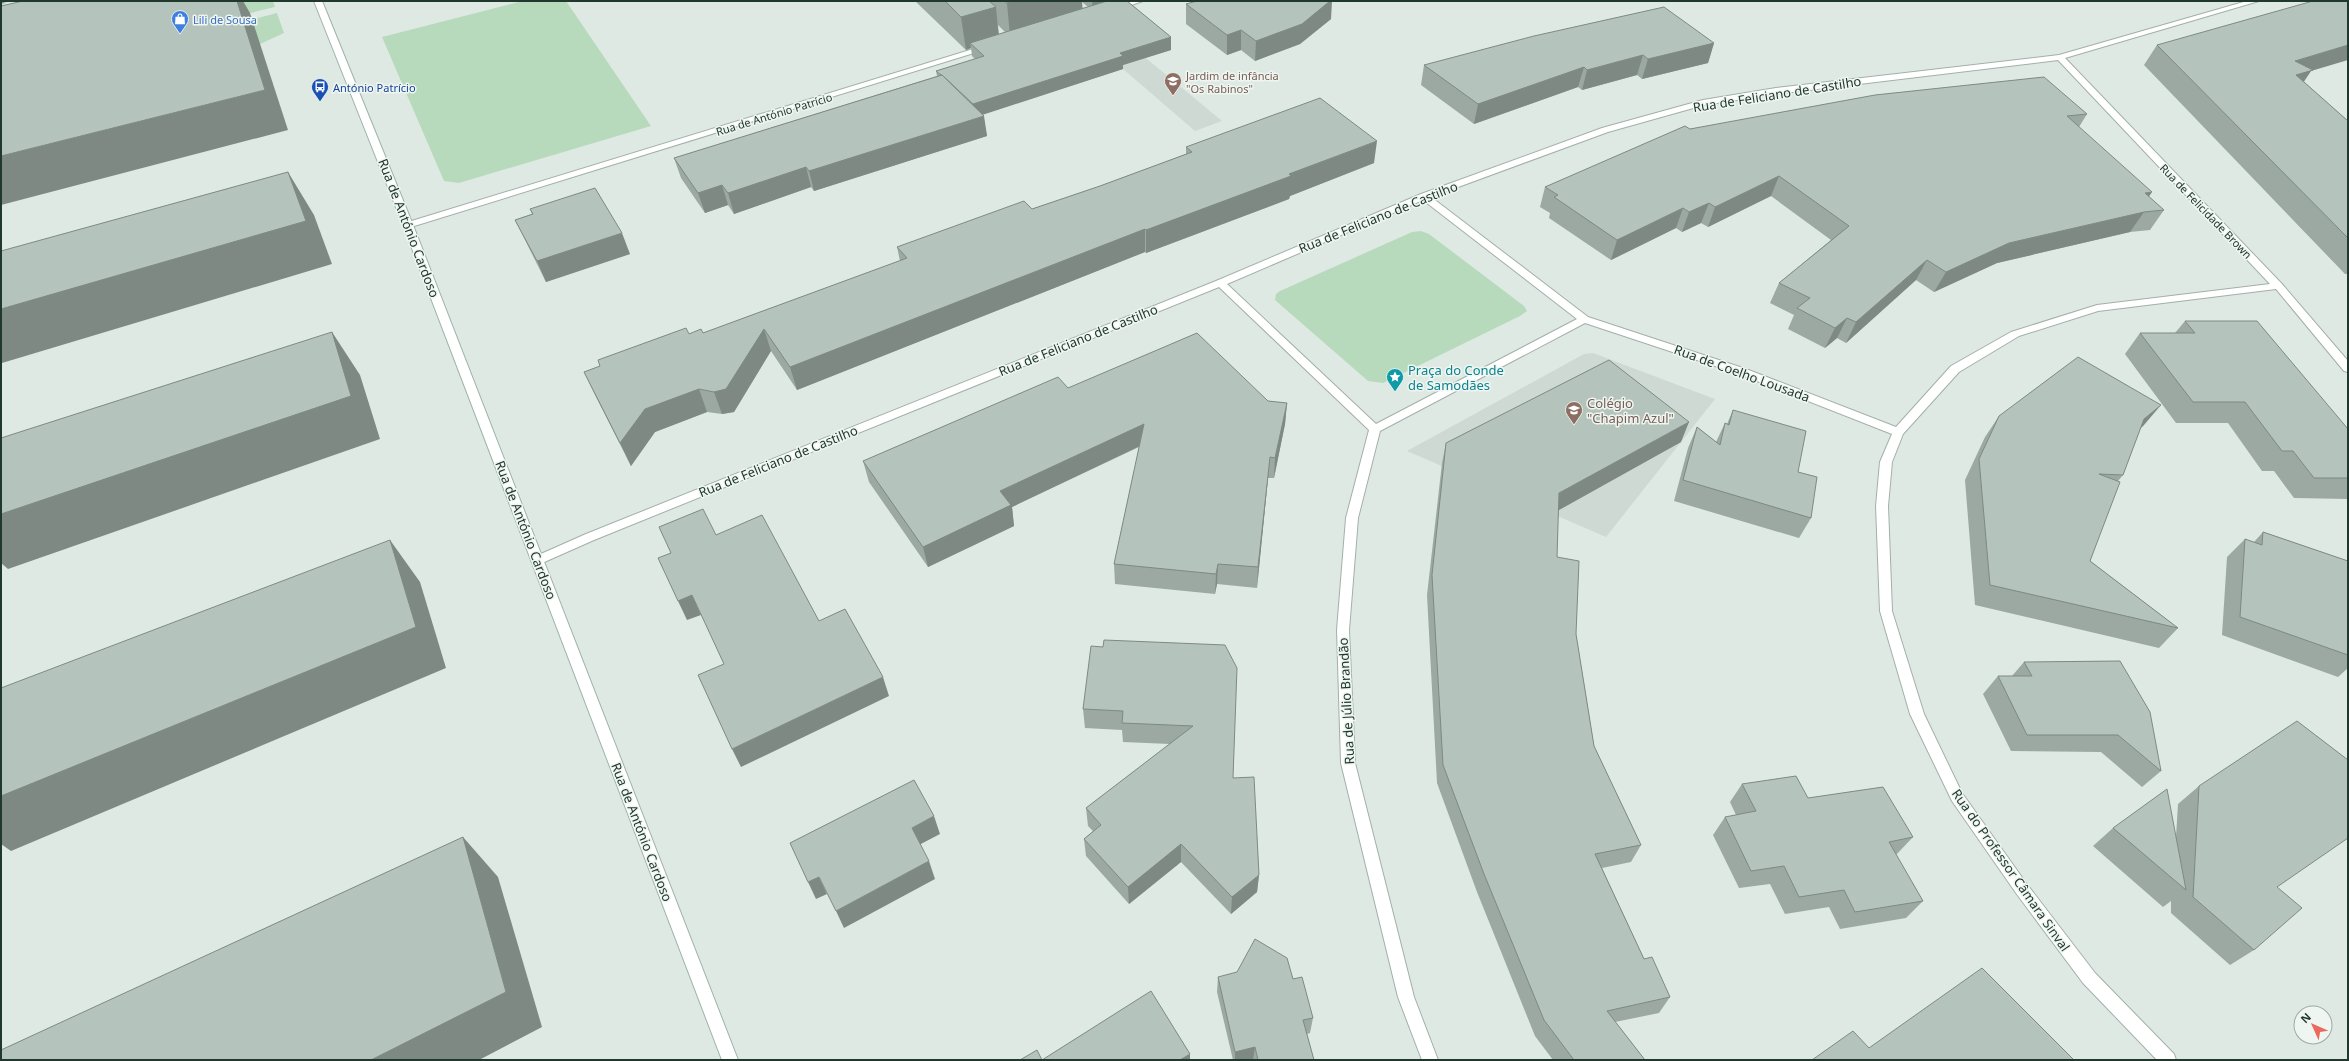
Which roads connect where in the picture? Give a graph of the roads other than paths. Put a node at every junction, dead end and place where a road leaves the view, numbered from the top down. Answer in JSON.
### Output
{"nodes":[{"id":1,"x":318,"y":1,"type":"edge"},
{"id":2,"x":1139,"y":1,"type":"edge"},
{"id":3,"x":2255,"y":1,"type":"edge"},
{"id":4,"x":1105,"y":11,"type":"edge"},
{"id":5,"x":993,"y":46,"type":"edge"},
{"id":6,"x":2060,"y":57,"type":"junction"},
{"id":7,"x":1424,"y":196,"type":"junction"},
{"id":8,"x":408,"y":225,"type":"junction"},
{"id":9,"x":1220,"y":283,"type":"junction"},
{"id":10,"x":2278,"y":286,"type":"junction"},
{"id":11,"x":1584,"y":320,"type":"junction"},
{"id":12,"x":2348,"y":368,"type":"edge"},
{"id":13,"x":1375,"y":429,"type":"junction"},
{"id":14,"x":1898,"y":432,"type":"junction"},
{"id":15,"x":538,"y":560,"type":"junction"},
{"id":16,"x":730,"y":1060,"type":"edge"},
{"id":17,"x":1430,"y":1060,"type":"edge"},
{"id":18,"x":2168,"y":1060,"type":"edge"}],
"edges":[{"from":1,"to":8,"type":"street","name":"Rua de António Cardoso"},
{"from":2,"to":4,"type":"street"},
{"from":3,"to":6,"type":"street","name":"Rua de Feliciano de Castilho"},
{"from":5,"to":8,"type":"street","name":"Rua de António Patrício"},
{"from":6,"to":7,"type":"street","name":"Rua de Feliciano de Castilho"},
{"from":6,"to":10,"type":"street","name":"Rua de Felicidade Brown"},
{"from":7,"to":9,"type":"street","name":"Rua de Feliciano de Castilho"},
{"from":7,"to":11,"type":"street"},
{"from":8,"to":15,"type":"street","name":"Rua de António Cardoso"},
{"from":9,"to":13,"type":"street"},
{"from":9,"to":15,"type":"street","name":"Rua de Feliciano de Castilho"},
{"from":10,"to":12,"type":"street","name":"Rua de Felicidade Brown"},
{"from":10,"to":14,"type":"street","name":"Rua do Professor Câmara Sinval"},
{"from":11,"to":13,"type":"street"},
{"from":11,"to":14,"type":"street","name":"Rua de Coelho Lousada"},
{"from":13,"to":17,"type":"street","name":"Rua de Júlio Brandão"},
{"from":14,"to":18,"type":"street","name":"Rua do Professor Câmara Sinval"},
{"from":15,"to":16,"type":"street","name":"Rua de António Cardoso"}]}
